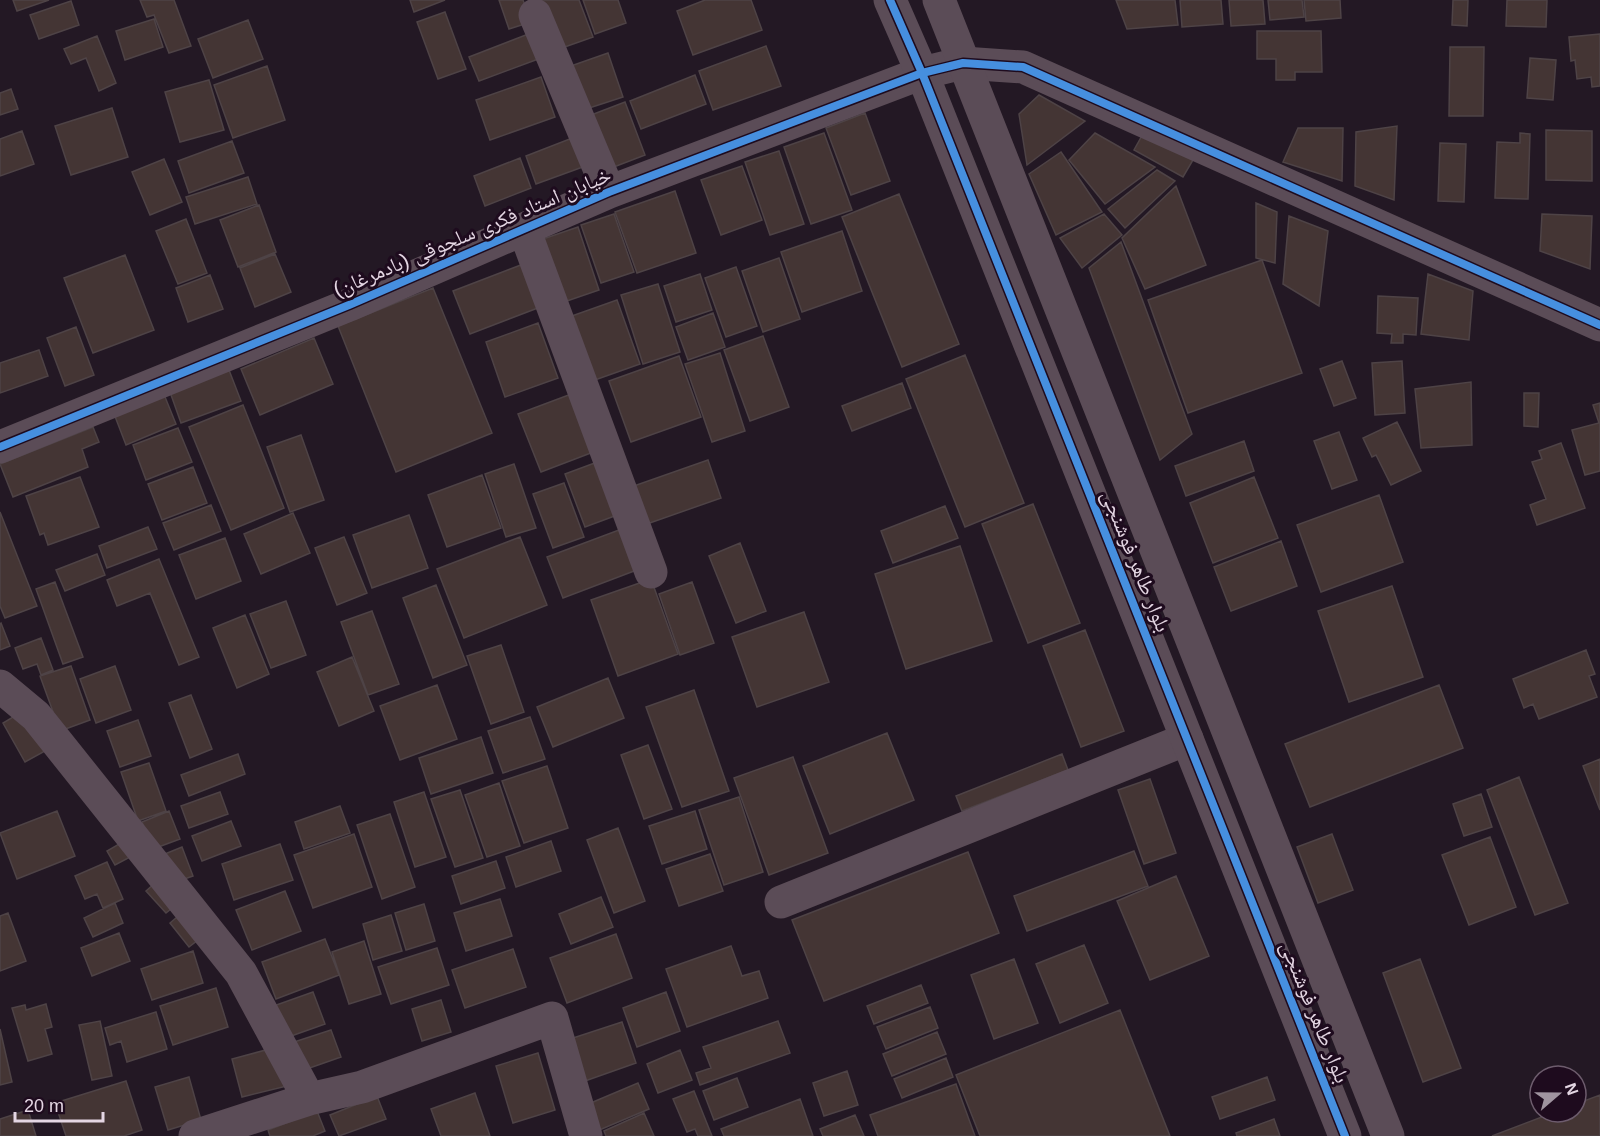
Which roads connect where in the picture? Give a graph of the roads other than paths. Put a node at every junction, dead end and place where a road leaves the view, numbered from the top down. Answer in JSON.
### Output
{"nodes":[{"id":1,"x":890,"y":0,"type":"edge"},
{"id":2,"x":939,"y":0,"type":"edge"},
{"id":3,"x":535,"y":15,"type":"dead end"},
{"id":4,"x":963,"y":63,"type":"junction"},
{"id":5,"x":922,"y":73,"type":"junction"},
{"id":6,"x":609,"y":192,"type":"junction"},
{"id":7,"x":524,"y":229,"type":"junction"},
{"id":8,"x":1600,"y":324,"type":"edge"},
{"id":9,"x":0,"y":447,"type":"edge"},
{"id":10,"x":651,"y":572,"type":"dead end"},
{"id":11,"x":0,"y":686,"type":"edge"},
{"id":12,"x":1187,"y":740,"type":"junction"},
{"id":13,"x":781,"y":902,"type":"dead end"},
{"id":14,"x":309,"y":1099,"type":"junction"},
{"id":15,"x":239,"y":1130,"type":"edge"},
{"id":16,"x":195,"y":1136,"type":"edge"},
{"id":17,"x":586,"y":1136,"type":"edge"},
{"id":18,"x":1345,"y":1136,"type":"edge"},
{"id":19,"x":1388,"y":1136,"type":"edge"}],
"edges":[{"from":1,"to":5,"type":"street","name":"بلوار طاهر فوشنجی"},
{"from":2,"to":4,"type":"street","name":"بلوار طاهر فوشنجی"},
{"from":3,"to":6,"type":"street"},
{"from":4,"to":5,"type":"street","name":"خیابان استاد فکری سلجوقی (بادمرغان)"},
{"from":4,"to":8,"type":"street","name":"خیابان استاد فکری سلجوقی (بادمرغان)"},
{"from":4,"to":19,"type":"street","name":"بلوار طاهر فوشنجی"},
{"from":5,"to":6,"type":"street","name":"خیابان استاد فکری سلجوقی (بادمرغان)"},
{"from":5,"to":12,"type":"street","name":"بلوار طاهر فوشنجی"},
{"from":6,"to":7,"type":"street","name":"خیابان استاد فکری سلجوقی (بادمرغان)"},
{"from":7,"to":9,"type":"street","name":"خیابان استاد فکری سلجوقی (بادمرغان)"},
{"from":7,"to":10,"type":"street"},
{"from":11,"to":14,"type":"street"},
{"from":12,"to":13,"type":"street"},
{"from":12,"to":18,"type":"street","name":"بلوار طاهر فوشنجی"},
{"from":14,"to":15,"type":"street"},
{"from":14,"to":17,"type":"street"},
{"from":15,"to":16,"type":"street"}]}
